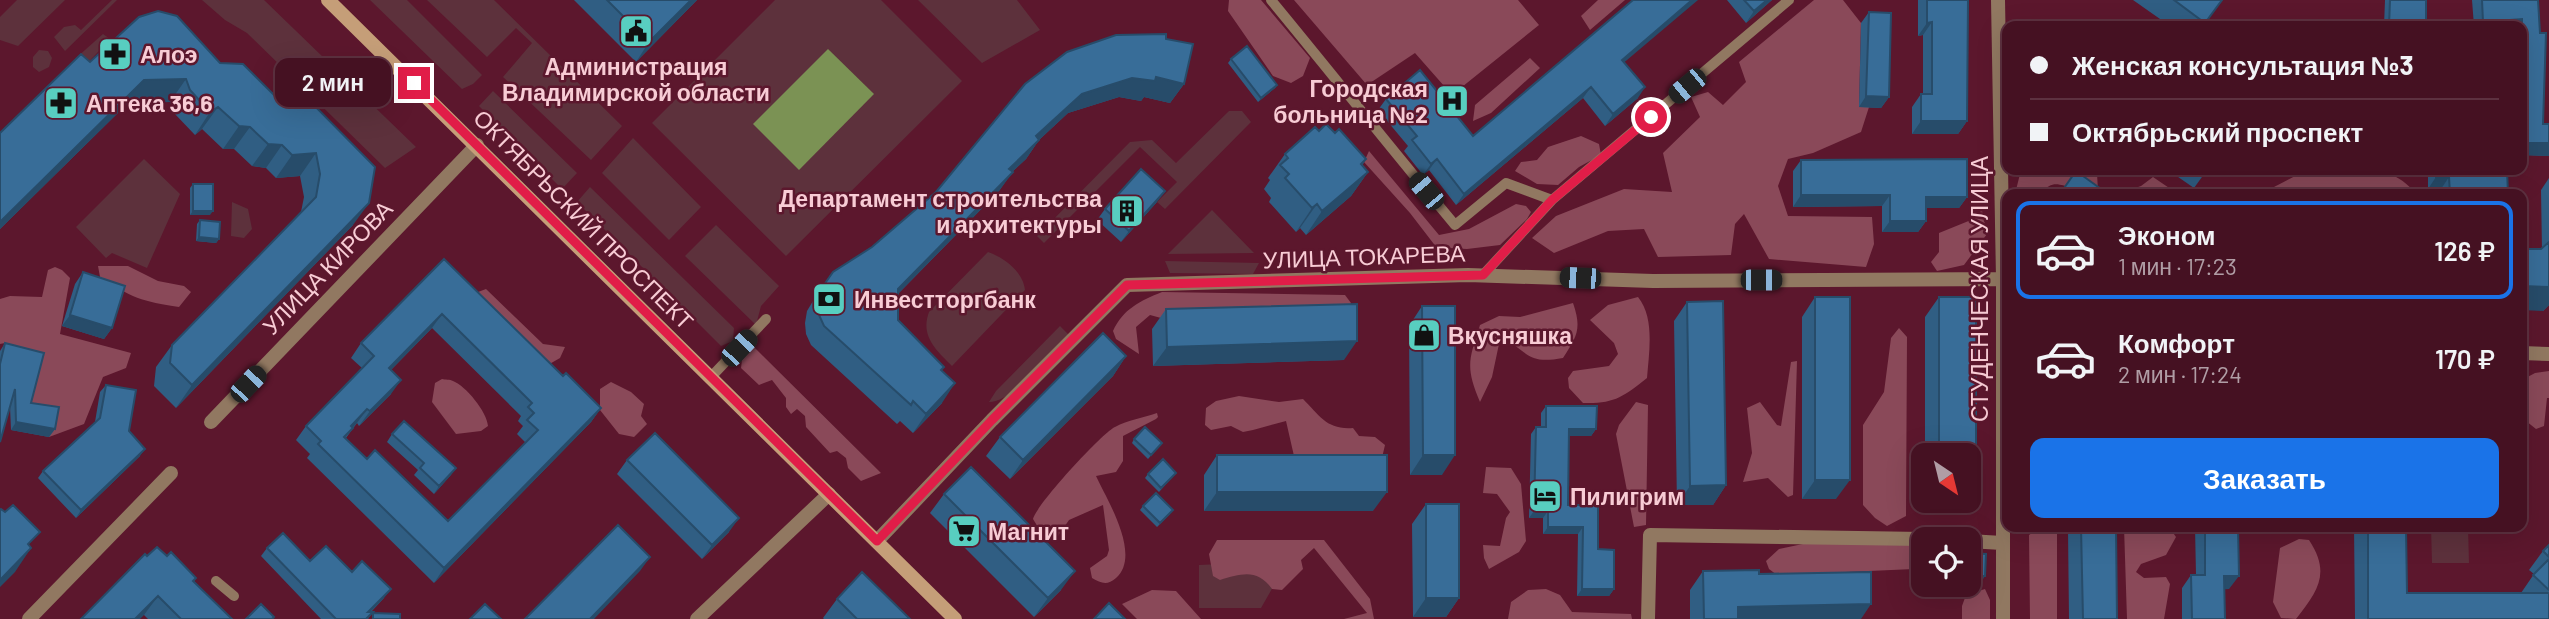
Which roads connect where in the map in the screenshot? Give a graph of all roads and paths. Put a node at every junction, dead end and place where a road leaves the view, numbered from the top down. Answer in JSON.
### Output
{"nodes":[{"id":1,"x":328,"y":0,"type":"edge"},
{"id":2,"x":1271,"y":0,"type":"edge"},
{"id":3,"x":1789,"y":0,"type":"edge"},
{"id":4,"x":1998,"y":0,"type":"edge"},
{"id":5,"x":477,"y":145,"type":"junction"},
{"id":6,"x":2002,"y":159,"type":"edge"},
{"id":7,"x":1552,"y":200,"type":"junction"},
{"id":8,"x":1483,"y":275,"type":"junction"},
{"id":9,"x":2002,"y":279,"type":"edge"},
{"id":10,"x":766,"y":319,"type":"dead end"},
{"id":11,"x":2527,"y":353,"type":"edge"},
{"id":12,"x":2549,"y":354,"type":"edge"},
{"id":13,"x":711,"y":377,"type":"junction"},
{"id":14,"x":211,"y":422,"type":"dead end"},
{"id":15,"x":171,"y":473,"type":"dead end"},
{"id":16,"x":829,"y":494,"type":"junction"},
{"id":17,"x":2002,"y":532,"type":"edge"},
{"id":18,"x":1911,"y":539,"type":"edge"},
{"id":19,"x":877,"y":541,"type":"junction"},
{"id":20,"x":1981,"y":542,"type":"edge"},
{"id":21,"x":2002,"y":543,"type":"junction"},
{"id":22,"x":216,"y":581,"type":"dead end"},
{"id":23,"x":234,"y":596,"type":"dead end"},
{"id":24,"x":29,"y":619,"type":"edge"},
{"id":25,"x":697,"y":619,"type":"edge"},
{"id":26,"x":955,"y":619,"type":"edge"},
{"id":27,"x":1648,"y":619,"type":"edge"},
{"id":28,"x":2003,"y":619,"type":"edge"}],
"edges":[{"from":1,"to":5,"type":"main road","name":"ОКТЯБРЬСКИЙ ПРОСПЕКТ"},
{"from":2,"to":7,"type":"lane"},
{"from":3,"to":7,"type":"lane"},
{"from":4,"to":6,"type":"street","name":"СТУДЕНЧЕСКАЯ УЛИЦА"},
{"from":5,"to":13,"type":"main road","name":"ОКТЯБРЬСКИЙ ПРОСПЕКТ"},
{"from":5,"to":14,"type":"street","name":"УЛИЦА КИРОВА"},
{"from":7,"to":8,"type":"lane"},
{"from":8,"to":9,"type":"street","name":"УЛИЦА ТОКАРЕВА"},
{"from":8,"to":19,"type":"street","name":"УЛИЦА ТОКАРЕВА"},
{"from":10,"to":13,"type":"lane"},
{"from":11,"to":12,"type":"street"},
{"from":13,"to":16,"type":"main road","name":"ОКТЯБРЬСКИЙ ПРОСПЕКТ"},
{"from":15,"to":24,"type":"street"},
{"from":16,"to":19,"type":"main road","name":"ОКТЯБРЬСКИЙ ПРОСПЕКТ"},
{"from":16,"to":25,"type":"street"},
{"from":17,"to":21,"type":"street","name":"СТУДЕНЧЕСКАЯ УЛИЦА"},
{"from":18,"to":27,"type":"street"},
{"from":19,"to":26,"type":"main road","name":"ОКТЯБРЬСКИЙ ПРОСПЕКТ"},
{"from":20,"to":21,"type":"street"},
{"from":21,"to":28,"type":"street","name":"СТУДЕНЧЕСКАЯ УЛИЦА"},
{"from":22,"to":23,"type":"lane"}]}
